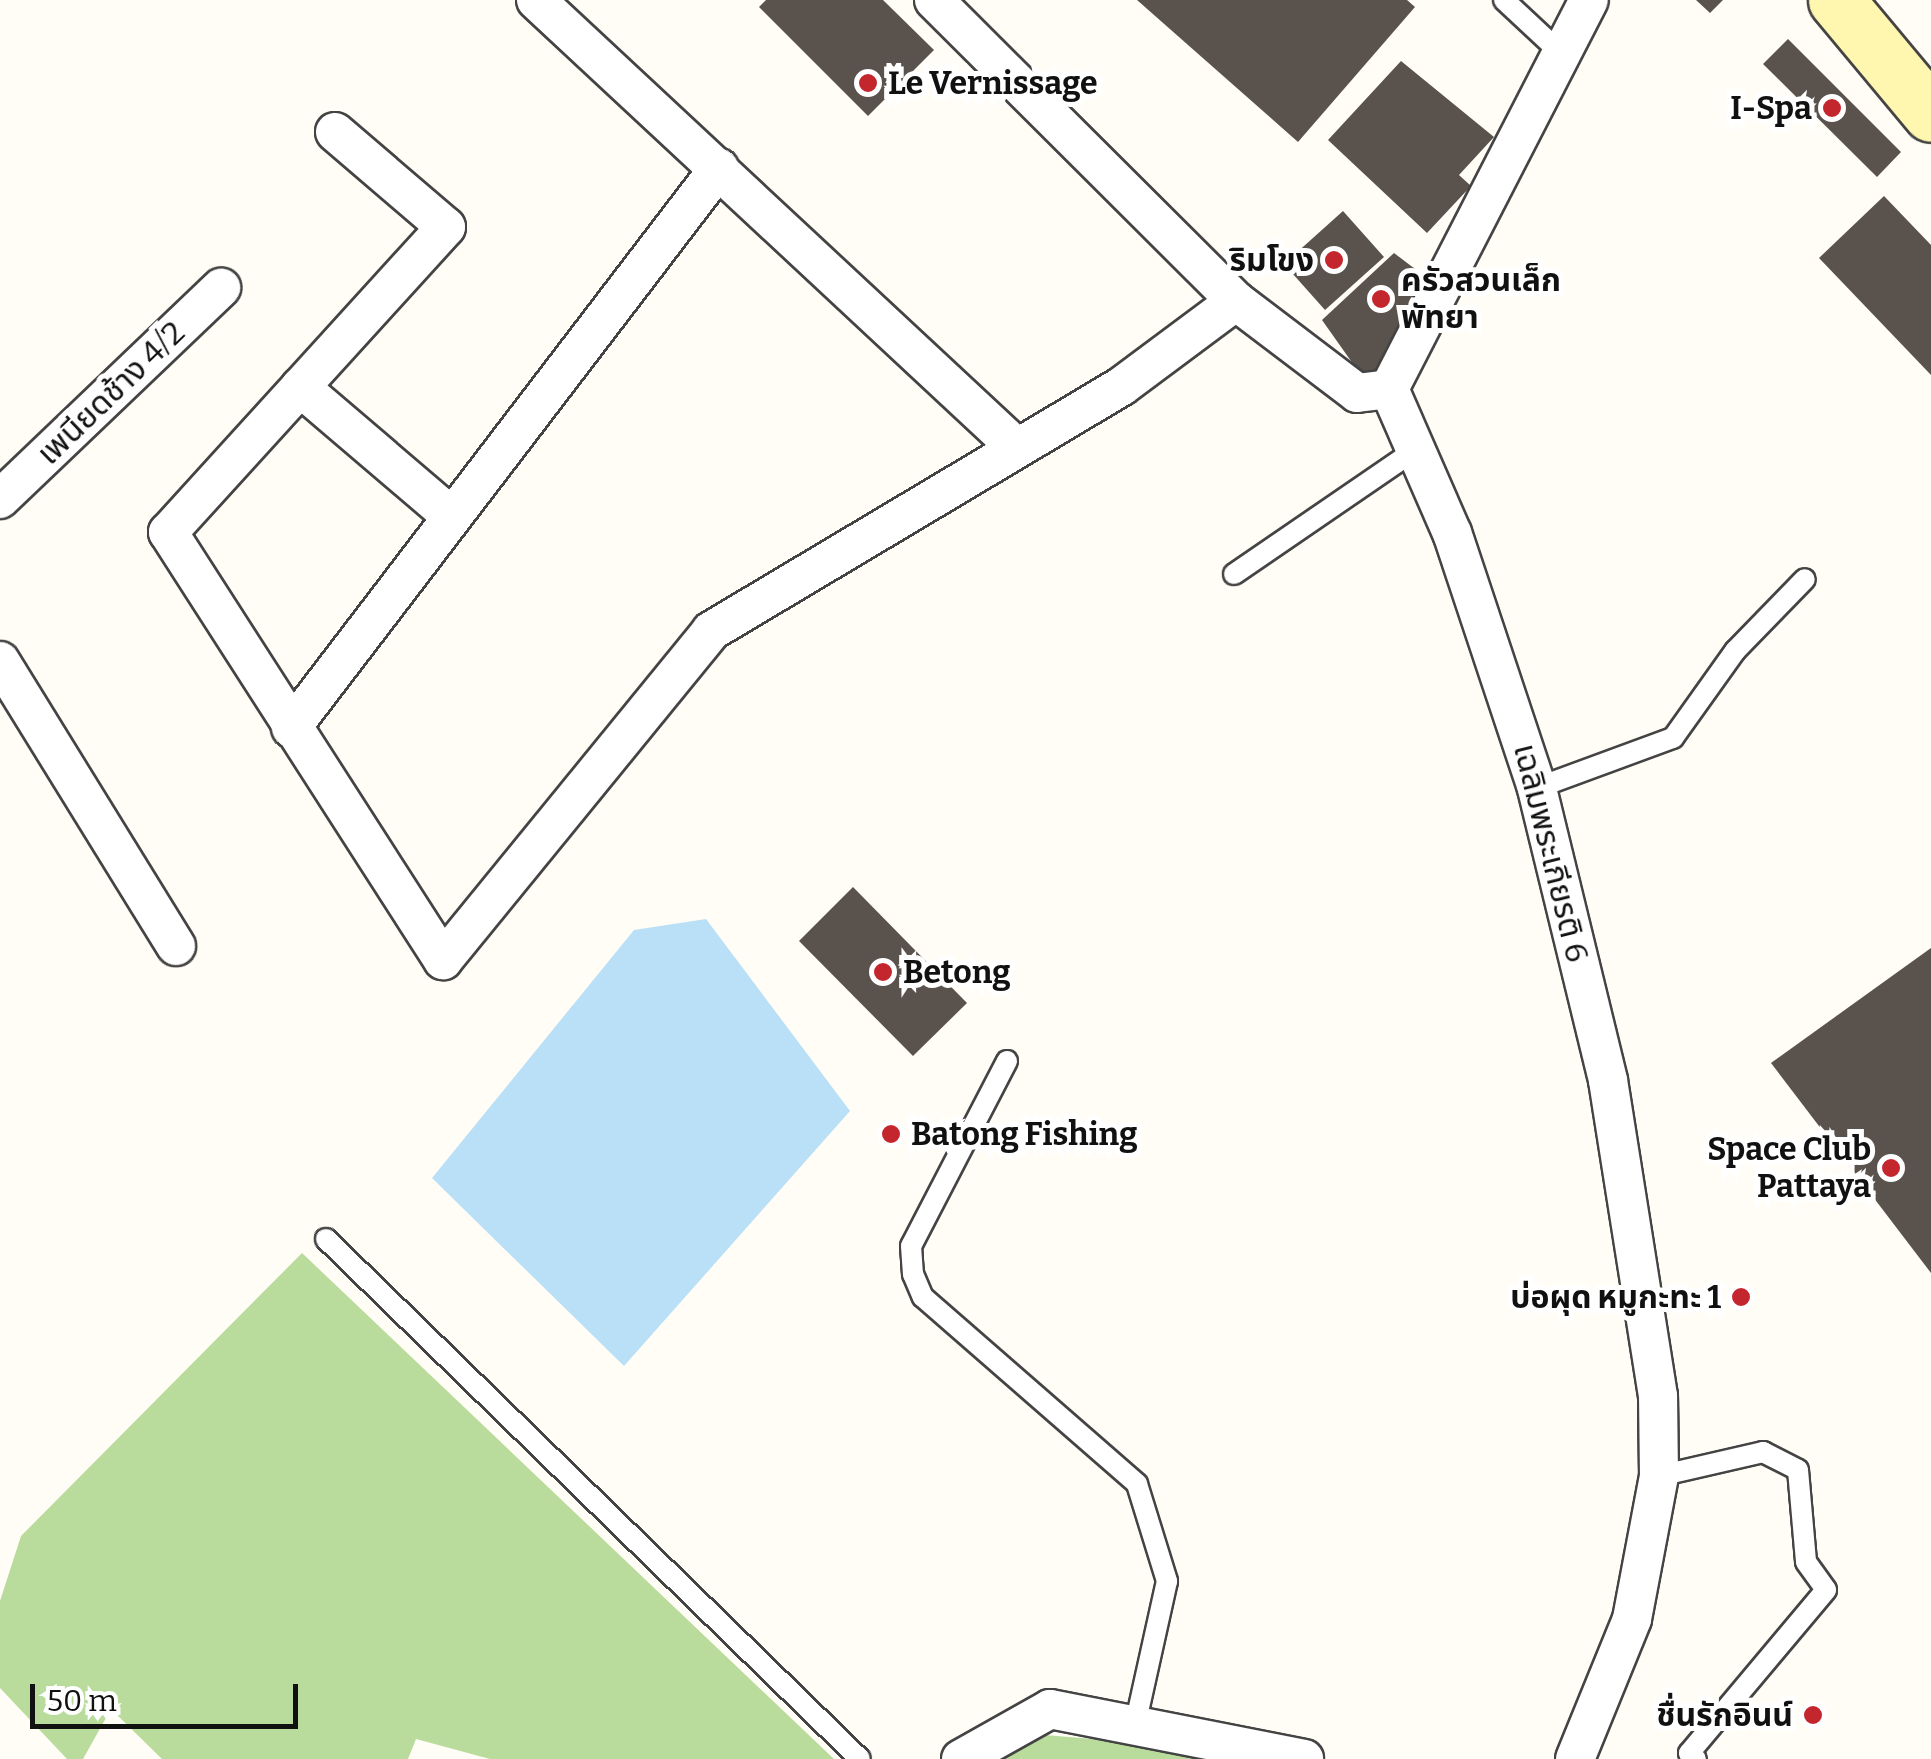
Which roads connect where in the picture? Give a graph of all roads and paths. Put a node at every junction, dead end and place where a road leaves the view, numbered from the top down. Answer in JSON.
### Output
{"nodes":[{"id":1,"x":536,"y":0,"type":"edge"},
{"id":2,"x":934,"y":0,"type":"edge"},
{"id":3,"x":1504,"y":0,"type":"edge"},
{"id":4,"x":1590,"y":0,"type":"edge"},
{"id":5,"x":1836,"y":0,"type":"edge"},
{"id":6,"x":1564,"y":56,"type":"junction"},
{"id":7,"x":1931,"y":114,"type":"edge"},
{"id":8,"x":335,"y":132,"type":"dead end"},
{"id":9,"x":718,"y":168,"type":"junction"},
{"id":10,"x":221,"y":288,"type":"dead end"},
{"id":11,"x":1236,"y":302,"type":"junction"},
{"id":12,"x":300,"y":387,"type":"junction"},
{"id":13,"x":1389,"y":389,"type":"junction"},
{"id":14,"x":1016,"y":448,"type":"junction"},
{"id":15,"x":1411,"y":453,"type":"junction"},
{"id":16,"x":0,"y":498,"type":"edge"},
{"id":17,"x":452,"y":516,"type":"junction"},
{"id":18,"x":1234,"y":574,"type":"dead end"},
{"id":19,"x":1805,"y":579,"type":"dead end"},
{"id":20,"x":0,"y":661,"type":"edge"},
{"id":21,"x":292,"y":728,"type":"junction"},
{"id":22,"x":1536,"y":788,"type":"junction"},
{"id":23,"x":176,"y":946,"type":"dead end"},
{"id":24,"x":1007,"y":1062,"type":"dead end"},
{"id":25,"x":326,"y":1239,"type":"dead end"},
{"id":26,"x":1659,"y":1476,"type":"junction"},
{"id":27,"x":1136,"y":1721,"type":"junction"},
{"id":28,"x":860,"y":1759,"type":"edge"},
{"id":29,"x":961,"y":1759,"type":"edge"},
{"id":30,"x":1304,"y":1759,"type":"edge"},
{"id":31,"x":1575,"y":1759,"type":"edge"},
{"id":32,"x":1696,"y":1759,"type":"edge"}],
"edges":[{"from":1,"to":9,"type":"street"},
{"from":2,"to":11,"type":"street"},
{"from":3,"to":6,"type":"lane"},
{"from":4,"to":6,"type":"street"},
{"from":5,"to":7,"type":"main road"},
{"from":6,"to":13,"type":"street"},
{"from":8,"to":12,"type":"street"},
{"from":9,"to":14,"type":"street"},
{"from":9,"to":17,"type":"street"},
{"from":10,"to":16,"type":"street","name":"เพนียดช้าง 4/2"},
{"from":11,"to":13,"type":"street"},
{"from":11,"to":14,"type":"street"},
{"from":12,"to":17,"type":"street"},
{"from":12,"to":21,"type":"street"},
{"from":13,"to":15,"type":"street","name":"เฉลิมพระเกียรติ 6"},
{"from":14,"to":21,"type":"street"},
{"from":15,"to":18,"type":"lane"},
{"from":15,"to":22,"type":"street","name":"เฉลิมพระเกียรติ 6"},
{"from":17,"to":21,"type":"street"},
{"from":19,"to":22,"type":"lane"},
{"from":20,"to":23,"type":"street"},
{"from":22,"to":26,"type":"street","name":"เฉลิมพระเกียรติ 6"},
{"from":24,"to":27,"type":"lane"},
{"from":25,"to":28,"type":"lane"},
{"from":26,"to":31,"type":"street","name":"เฉลิมพระเกียรติ 6"},
{"from":26,"to":32,"type":"lane"},
{"from":27,"to":29,"type":"street"},
{"from":27,"to":30,"type":"street"}]}
